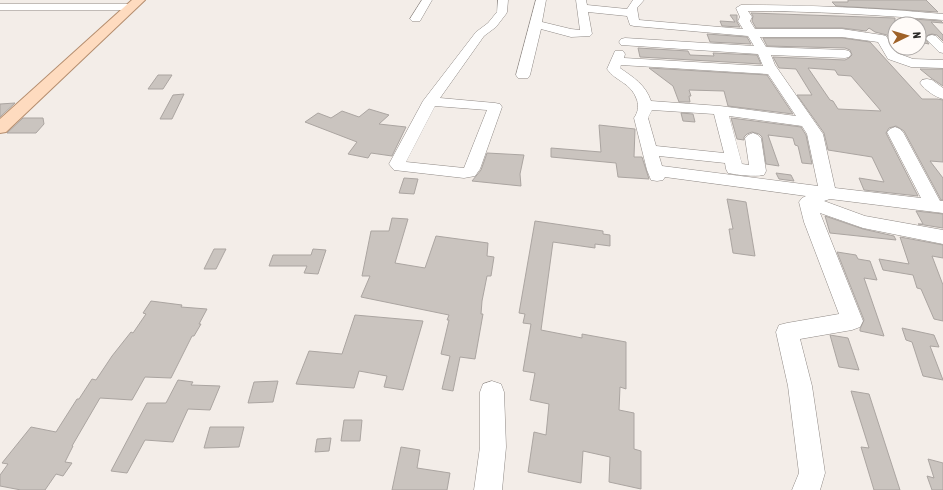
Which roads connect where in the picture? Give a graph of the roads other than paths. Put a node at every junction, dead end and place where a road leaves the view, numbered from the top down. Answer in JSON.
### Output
{"nodes":[{"id":1,"x":427,"y":0,"type":"edge"},
{"id":2,"x":503,"y":0,"type":"edge"},
{"id":3,"x":541,"y":0,"type":"edge"},
{"id":4,"x":639,"y":0,"type":"edge"},
{"id":5,"x":875,"y":0,"type":"edge"},
{"id":6,"x":135,"y":4,"type":"edge"},
{"id":7,"x":581,"y":4,"type":"edge"},
{"id":8,"x":924,"y":6,"type":"dead end"},
{"id":9,"x":0,"y":7,"type":"edge"},
{"id":10,"x":886,"y":12,"type":"junction"},
{"id":11,"x":939,"y":17,"type":"edge"},
{"id":12,"x":634,"y":18,"type":"junction"},
{"id":13,"x":416,"y":19,"type":"dead end"},
{"id":14,"x":536,"y":24,"type":"junction"},
{"id":15,"x":751,"y":33,"type":"junction"},
{"id":16,"x":932,"y":39,"type":"dead end"},
{"id":17,"x":625,"y":42,"type":"junction"},
{"id":18,"x":943,"y":49,"type":"edge"},
{"id":19,"x":762,"y":50,"type":"junction"},
{"id":20,"x":845,"y":54,"type":"dead end"},
{"id":21,"x":616,"y":61,"type":"junction"},
{"id":22,"x":943,"y":64,"type":"edge"},
{"id":23,"x":773,"y":70,"type":"junction"},
{"id":24,"x":523,"y":75,"type":"dead end"},
{"id":25,"x":927,"y":83,"type":"dead end"},
{"id":26,"x":943,"y":95,"type":"edge"},
{"id":27,"x":430,"y":101,"type":"junction"},
{"id":28,"x":645,"y":105,"type":"junction"},
{"id":29,"x":720,"y":110,"type":"junction"},
{"id":30,"x":807,"y":122,"type":"junction"},
{"id":31,"x":0,"y":128,"type":"edge"},
{"id":32,"x":894,"y":132,"type":"dead end"},
{"id":33,"x":753,"y":138,"type":"dead end"},
{"id":34,"x":650,"y":150,"type":"junction"},
{"id":35,"x":734,"y":169,"type":"junction"},
{"id":36,"x":828,"y":193,"type":"junction"},
{"id":37,"x":808,"y":202,"type":"junction"},
{"id":38,"x":938,"y":206,"type":"edge"},
{"id":39,"x":943,"y":237,"type":"edge"},
{"id":40,"x":492,"y":392,"type":"dead end"},
{"id":41,"x":488,"y":490,"type":"edge"},
{"id":42,"x":806,"y":490,"type":"edge"}],
"edges":[{"from":1,"to":13,"type":"street"},
{"from":2,"to":27,"type":"street"},
{"from":3,"to":14,"type":"street"},
{"from":4,"to":12,"type":"street"},
{"from":5,"to":10,"type":"street"},
{"from":6,"to":9,"type":"street"},
{"from":6,"to":31,"type":"main road"},
{"from":7,"to":12,"type":"street"},
{"from":7,"to":14,"type":"street"},
{"from":8,"to":11,"type":"street"},
{"from":10,"to":11,"type":"street"},
{"from":10,"to":15,"type":"street"},
{"from":12,"to":15,"type":"street"},
{"from":12,"to":17,"type":"street"},
{"from":14,"to":24,"type":"street"},
{"from":15,"to":19,"type":"street"},
{"from":15,"to":22,"type":"street"},
{"from":16,"to":18,"type":"street"},
{"from":17,"to":19,"type":"street"},
{"from":17,"to":21,"type":"street"},
{"from":19,"to":20,"type":"street"},
{"from":19,"to":23,"type":"street"},
{"from":21,"to":23,"type":"street"},
{"from":21,"to":28,"type":"street"},
{"from":23,"to":30,"type":"street"},
{"from":25,"to":26,"type":"street"},
{"from":27,"to":27,"type":"street"},
{"from":28,"to":29,"type":"street"},
{"from":28,"to":34,"type":"street"},
{"from":29,"to":30,"type":"street"},
{"from":29,"to":35,"type":"street"},
{"from":30,"to":36,"type":"street"},
{"from":32,"to":38,"type":"street"},
{"from":33,"to":35,"type":"street"},
{"from":34,"to":35,"type":"street"},
{"from":34,"to":35,"type":"street"},
{"from":35,"to":36,"type":"street"},
{"from":36,"to":37,"type":"street"},
{"from":36,"to":38,"type":"street"},
{"from":37,"to":39,"type":"street"},
{"from":37,"to":42,"type":"street"},
{"from":40,"to":41,"type":"street"}]}
